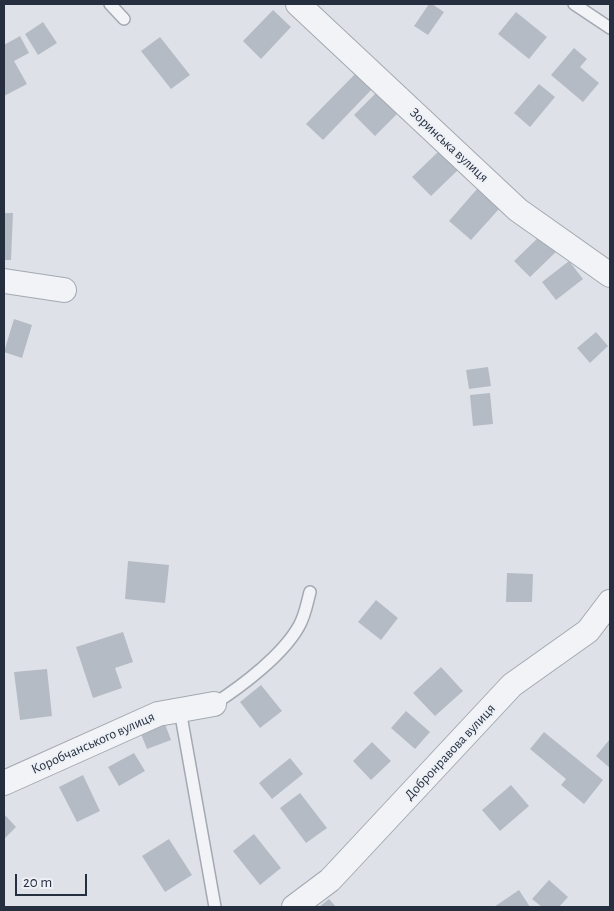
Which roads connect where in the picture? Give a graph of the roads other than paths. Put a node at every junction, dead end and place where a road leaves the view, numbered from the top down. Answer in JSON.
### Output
{"nodes":[{"id":1,"x":110,"y":4,"type":"edge"},
{"id":2,"x":298,"y":4,"type":"edge"},
{"id":3,"x":574,"y":4,"type":"edge"},
{"id":4,"x":124,"y":19,"type":"dead end"},
{"id":5,"x":610,"y":28,"type":"edge"},
{"id":6,"x":610,"y":275,"type":"edge"},
{"id":7,"x":4,"y":281,"type":"edge"},
{"id":8,"x":64,"y":290,"type":"dead end"},
{"id":9,"x":310,"y":592,"type":"dead end"},
{"id":10,"x":610,"y":602,"type":"edge"},
{"id":11,"x":214,"y":704,"type":"joint"},
{"id":12,"x":180,"y":710,"type":"junction"},
{"id":13,"x":4,"y":783,"type":"edge"},
{"id":14,"x":215,"y":907,"type":"edge"},
{"id":15,"x":294,"y":907,"type":"edge"}],
"edges":[{"from":1,"to":4,"type":"lane"},
{"from":2,"to":6,"type":"street","name":"Зоринська вулиця"},
{"from":3,"to":5,"type":"lane"},
{"from":7,"to":8,"type":"street"},
{"from":9,"to":11,"type":"lane"},
{"from":10,"to":15,"type":"street","name":"Добронравова вулиця"},
{"from":11,"to":12,"type":"street","name":"Коробчанського вулиця"},
{"from":12,"to":13,"type":"street","name":"Коробчанського вулиця"},
{"from":12,"to":14,"type":"lane"}]}
